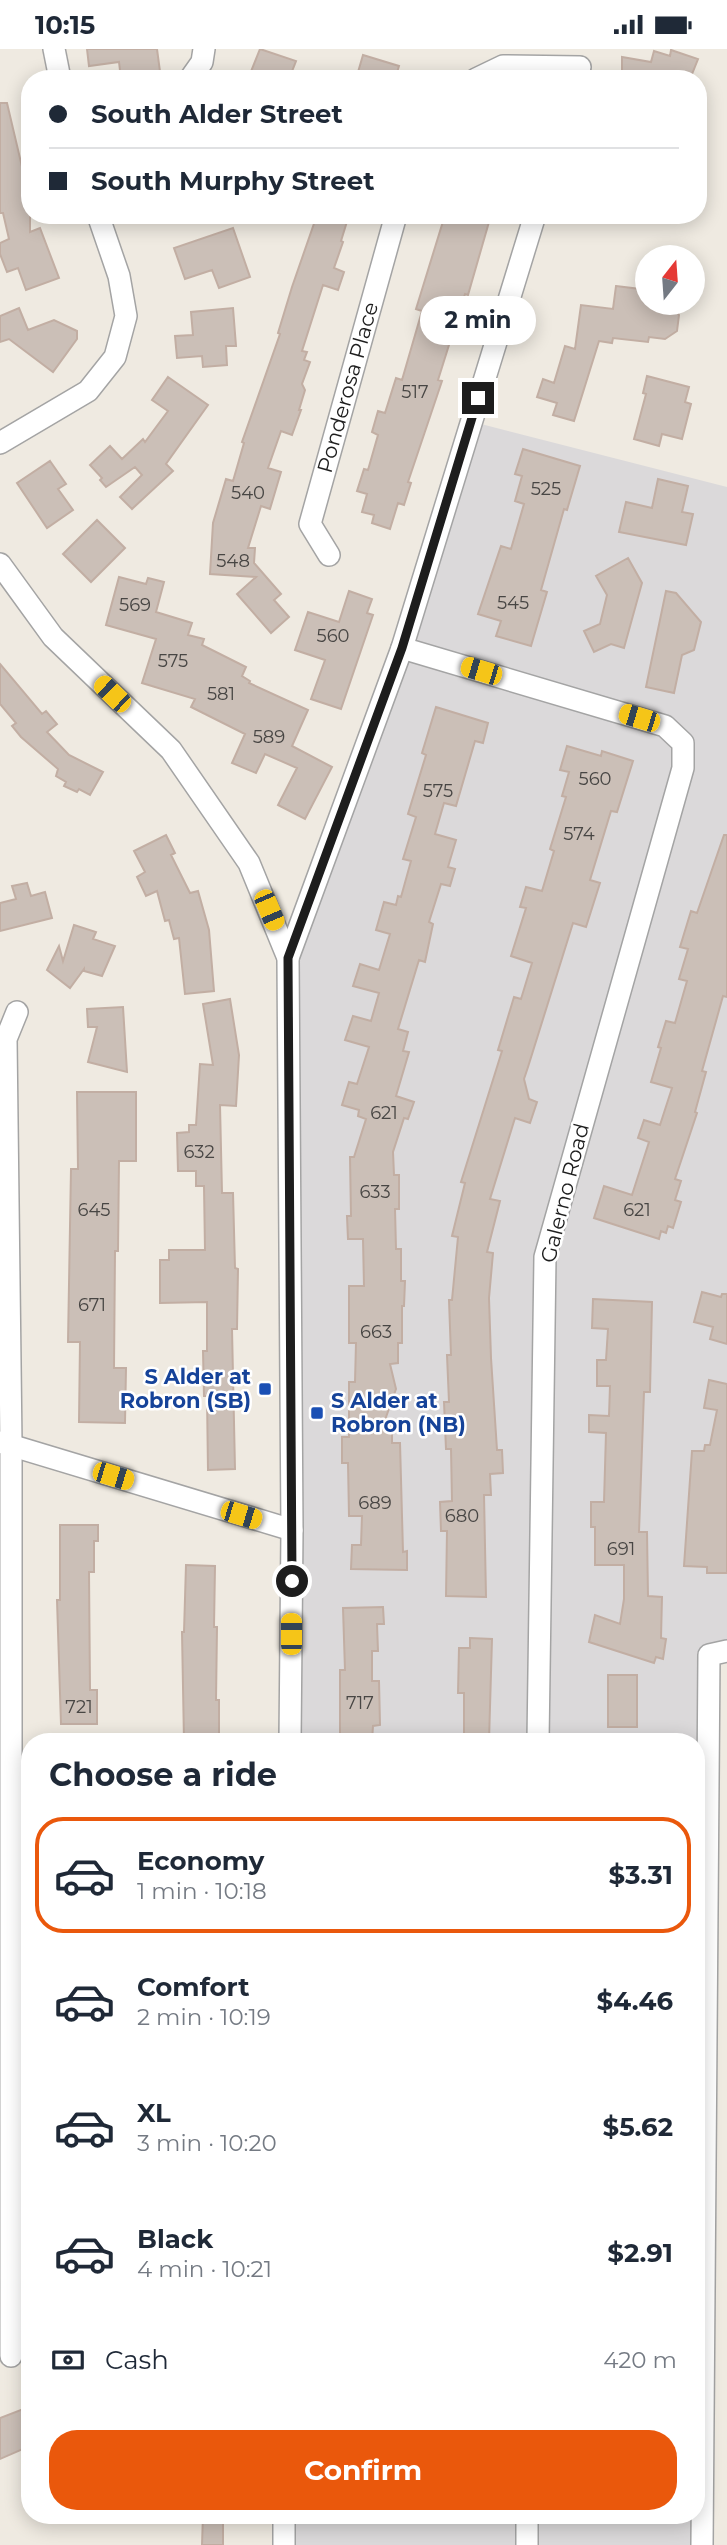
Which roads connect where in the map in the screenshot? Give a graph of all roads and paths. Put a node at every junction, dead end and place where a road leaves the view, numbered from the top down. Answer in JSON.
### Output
{"nodes":[{"id":1,"x":54,"y":49,"type":"edge"},
{"id":2,"x":204,"y":49,"type":"edge"},
{"id":3,"x":579,"y":65,"type":"edge"},
{"id":4,"x":58,"y":70,"type":"edge"},
{"id":5,"x":196,"y":70,"type":"edge"},
{"id":6,"x":493,"y":70,"type":"edge"},
{"id":7,"x":101,"y":224,"type":"edge"},
{"id":8,"x":393,"y":224,"type":"edge"},
{"id":9,"x":532,"y":224,"type":"edge"},
{"id":10,"x":0,"y":443,"type":"edge"},
{"id":11,"x":329,"y":555,"type":"dead end"},
{"id":12,"x":0,"y":564,"type":"edge"},
{"id":13,"x":402,"y":648,"type":"junction"},
{"id":14,"x":288,"y":958,"type":"junction"},
{"id":15,"x":17,"y":1012,"type":"dead end"},
{"id":16,"x":5,"y":1443,"type":"edge"},
{"id":17,"x":292,"y":1530,"type":"junction"},
{"id":18,"x":727,"y":1651,"type":"edge"},
{"id":19,"x":290,"y":1733,"type":"edge"},
{"id":20,"x":538,"y":1733,"type":"edge"},
{"id":21,"x":705,"y":1998,"type":"edge"},
{"id":22,"x":14,"y":2358,"type":"edge"},
{"id":23,"x":284,"y":2524,"type":"edge"},
{"id":24,"x":527,"y":2524,"type":"edge"},
{"id":25,"x":700,"y":2524,"type":"edge"},
{"id":26,"x":284,"y":2545,"type":"edge"},
{"id":27,"x":527,"y":2545,"type":"edge"},
{"id":28,"x":702,"y":2545,"type":"edge"}],
"edges":[{"from":1,"to":4,"type":"street"},
{"from":2,"to":5,"type":"street"},
{"from":3,"to":6,"type":"street"},
{"from":7,"to":10,"type":"street"},
{"from":8,"to":11,"type":"street","name":"Ponderosa Place"},
{"from":9,"to":13,"type":"street"},
{"from":12,"to":14,"type":"street"},
{"from":13,"to":14,"type":"street"},
{"from":13,"to":20,"type":"street","name":"Galerno Road"},
{"from":14,"to":17,"type":"street"},
{"from":15,"to":16,"type":"street"},
{"from":16,"to":17,"type":"street"},
{"from":16,"to":22,"type":"street"},
{"from":17,"to":19,"type":"street"},
{"from":18,"to":21,"type":"street"},
{"from":23,"to":26,"type":"street"},
{"from":24,"to":27,"type":"street"},
{"from":25,"to":28,"type":"street"}]}
